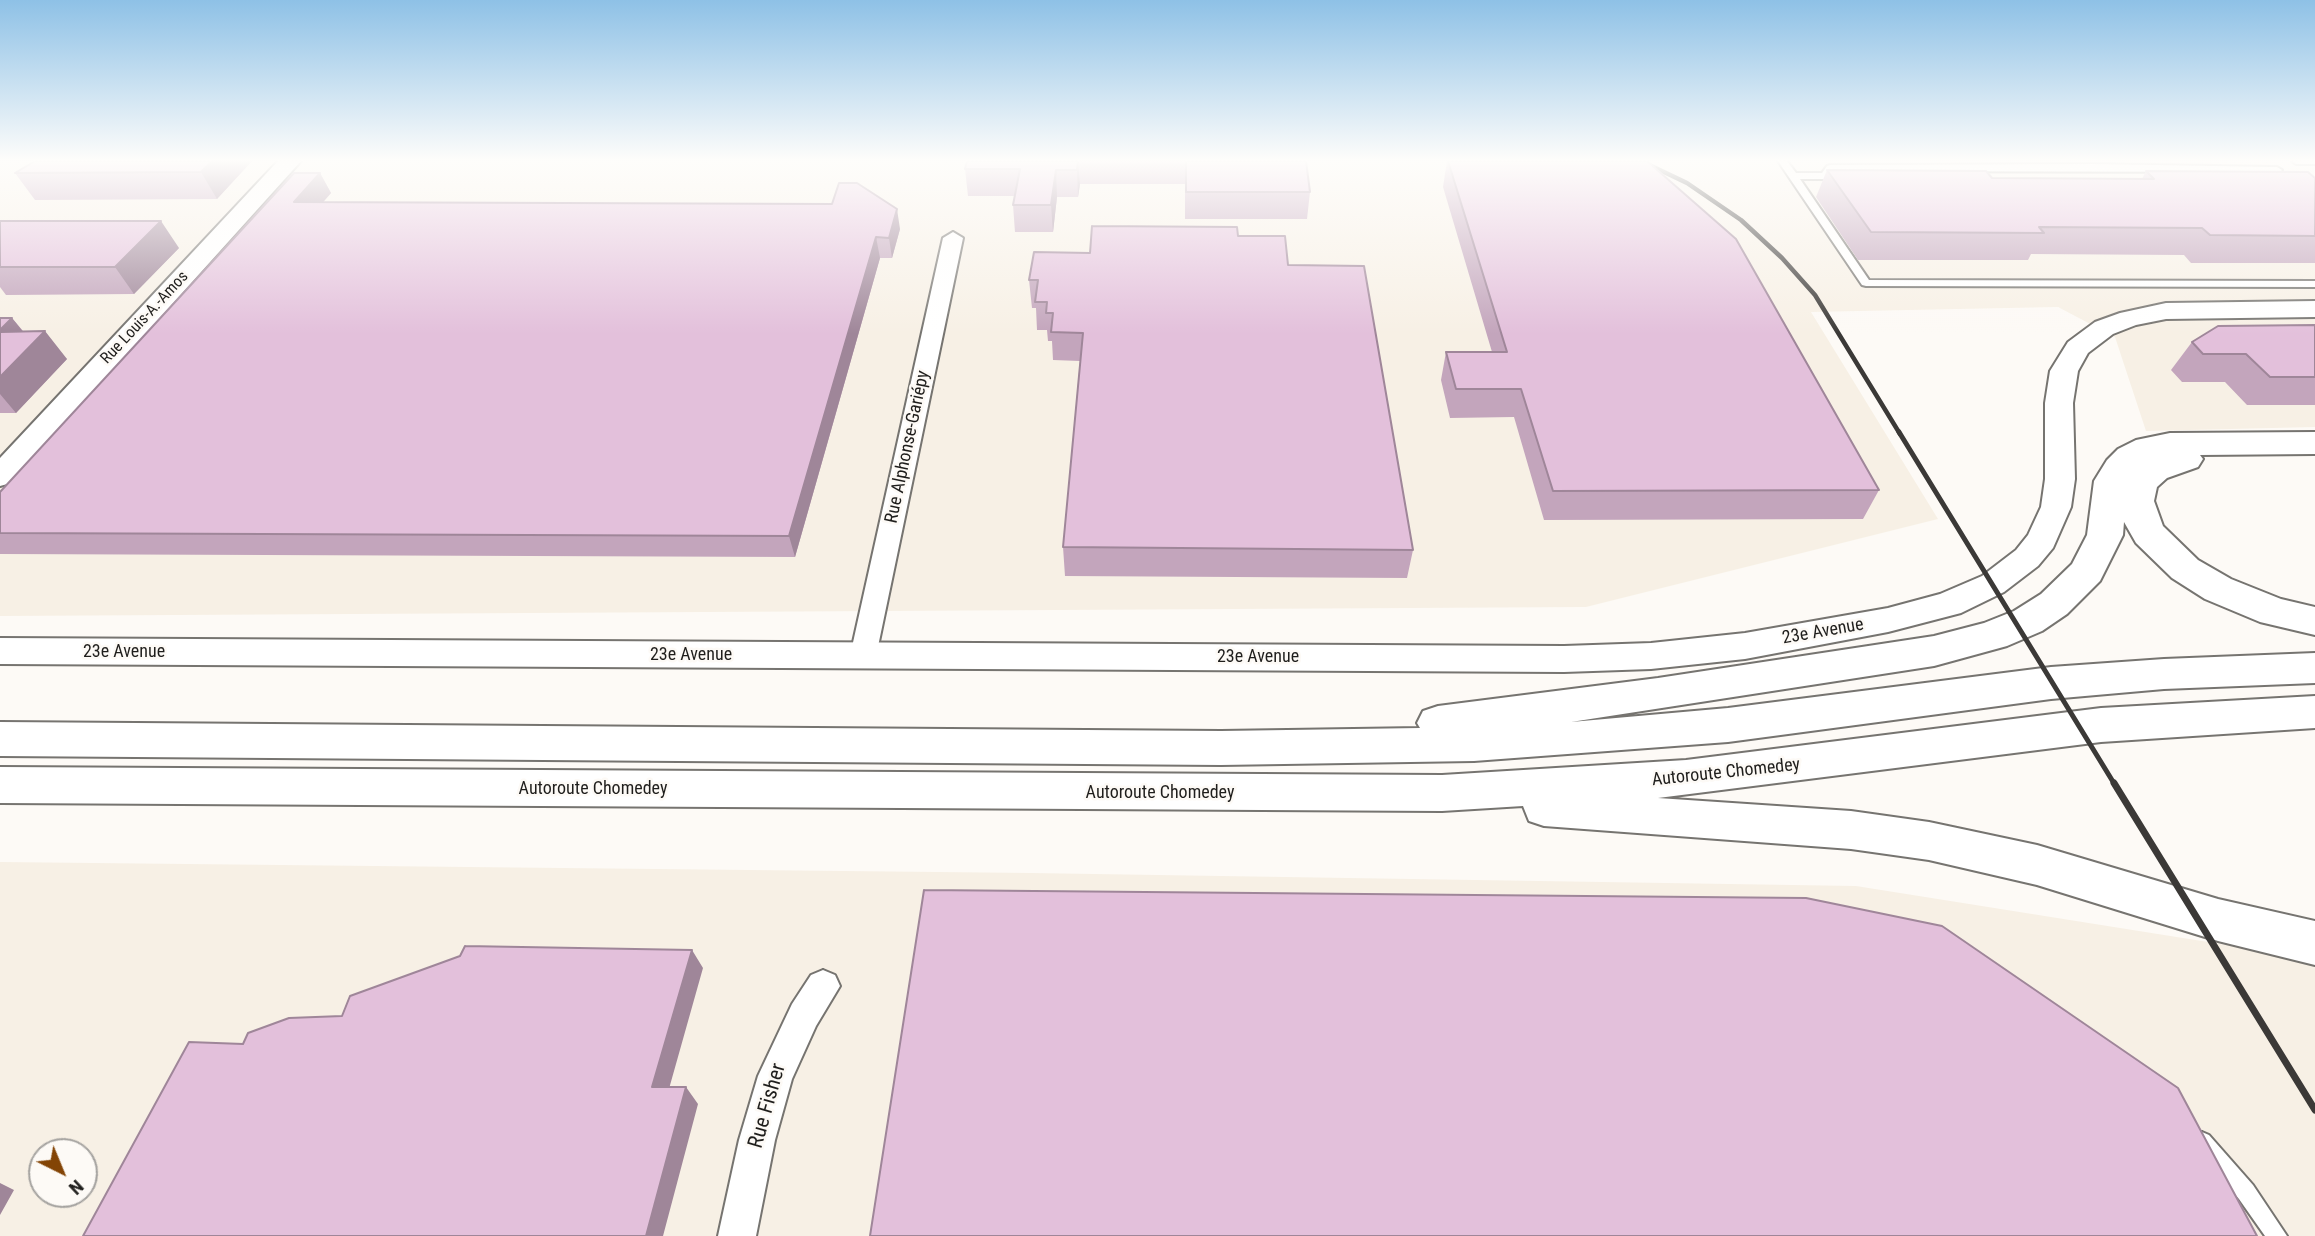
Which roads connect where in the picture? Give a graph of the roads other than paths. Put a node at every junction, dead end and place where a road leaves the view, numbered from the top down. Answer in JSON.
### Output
{"nodes":[{"id":1,"x":237,"y":219,"type":"edge"},
{"id":2,"x":1821,"y":219,"type":"edge"},
{"id":3,"x":953,"y":238,"type":"dead end"},
{"id":4,"x":2315,"y":284,"type":"edge"},
{"id":5,"x":2315,"y":309,"type":"edge"},
{"id":6,"x":2315,"y":443,"type":"edge"},
{"id":7,"x":2315,"y":458,"type":"edge"},
{"id":8,"x":0,"y":476,"type":"edge"},
{"id":9,"x":2315,"y":621,"type":"edge"},
{"id":10,"x":0,"y":651,"type":"edge"},
{"id":11,"x":863,"y":656,"type":"junction"},
{"id":12,"x":2315,"y":668,"type":"edge"},
{"id":13,"x":2315,"y":712,"type":"edge"},
{"id":14,"x":0,"y":739,"type":"edge"},
{"id":15,"x":1221,"y":748,"type":"junction"},
{"id":16,"x":13,"y":786,"type":"edge"},
{"id":17,"x":1346,"y":794,"type":"junction"},
{"id":18,"x":2315,"y":943,"type":"edge"},
{"id":19,"x":823,"y":986,"type":"dead end"},
{"id":20,"x":2185,"y":1125,"type":"edge"},
{"id":21,"x":737,"y":1236,"type":"edge"},
{"id":22,"x":2277,"y":1236,"type":"edge"}],
"edges":[{"from":1,"to":8,"type":"street","name":"Rue Louis-A.-Amos"},
{"from":2,"to":4,"type":"lane"},
{"from":3,"to":11,"type":"street","name":"Rue Alphonse-Gariépy"},
{"from":5,"to":11,"type":"street","name":"23e Avenue"},
{"from":6,"to":15,"type":"highway"},
{"from":7,"to":9,"type":"highway"},
{"from":10,"to":11,"type":"street","name":"23e Avenue"},
{"from":12,"to":15,"type":"highway"},
{"from":13,"to":17,"type":"highway","name":"Autoroute Chomedey"},
{"from":14,"to":15,"type":"highway"},
{"from":16,"to":17,"type":"highway","name":"Autoroute Chomedey"},
{"from":17,"to":18,"type":"highway"},
{"from":19,"to":21,"type":"street","name":"Rue Fisher"},
{"from":20,"to":22,"type":"lane"}]}
